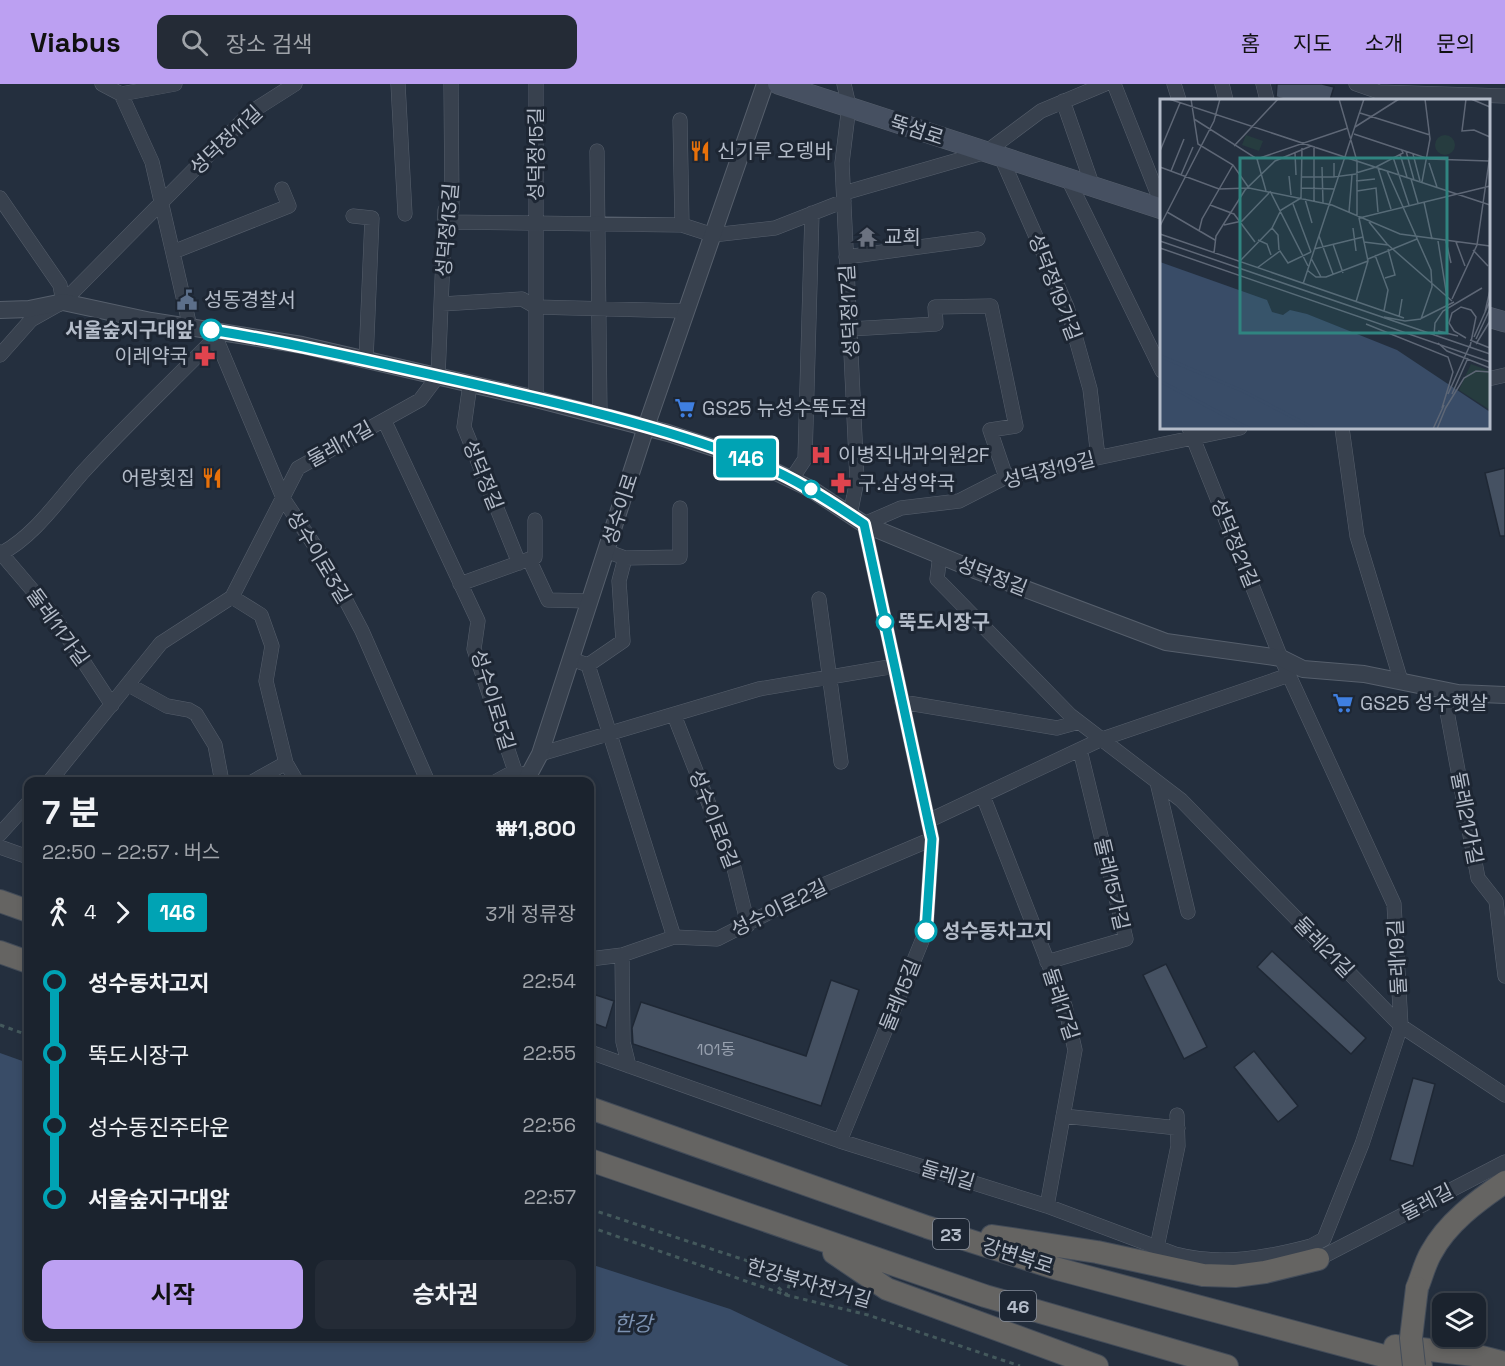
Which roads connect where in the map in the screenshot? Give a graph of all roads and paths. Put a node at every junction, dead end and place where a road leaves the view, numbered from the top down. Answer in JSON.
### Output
{"nodes":[{"id":1,"x":102,"y":84,"type":"edge"},
{"id":2,"x":174,"y":84,"type":"edge"},
{"id":3,"x":295,"y":84,"type":"edge"},
{"id":4,"x":398,"y":84,"type":"edge"},
{"id":5,"x":451,"y":84,"type":"edge"},
{"id":6,"x":536,"y":84,"type":"edge"},
{"id":7,"x":765,"y":84,"type":"edge"},
{"id":8,"x":778,"y":84,"type":"edge"},
{"id":9,"x":844,"y":84,"type":"edge"},
{"id":10,"x":1105,"y":84,"type":"edge"},
{"id":11,"x":1114,"y":84,"type":"edge"},
{"id":12,"x":1174,"y":84,"type":"edge"},
{"id":13,"x":1222,"y":84,"type":"edge"},
{"id":14,"x":1263,"y":84,"type":"edge"},
{"id":15,"x":1356,"y":84,"type":"edge"},
{"id":16,"x":1378,"y":92,"type":"edge"},
{"id":17,"x":121,"y":94,"type":"junction"},
{"id":18,"x":1505,"y":96,"type":"edge"},
{"id":19,"x":1179,"y":99,"type":"edge"},
{"id":20,"x":1226,"y":99,"type":"edge"},
{"id":21,"x":1267,"y":99,"type":"edge"},
{"id":22,"x":1064,"y":101,"type":"junction"},
{"id":23,"x":849,"y":106,"type":"junction"},
{"id":24,"x":680,"y":120,"type":"dead end"},
{"id":25,"x":597,"y":151,"type":"dead end"},
{"id":26,"x":994,"y":155,"type":"junction"},
{"id":27,"x":1068,"y":179,"type":"junction"},
{"id":28,"x":1094,"y":187,"type":"junction"},
{"id":29,"x":282,"y":189,"type":"dead end"},
{"id":30,"x":844,"y":197,"type":"junction"},
{"id":31,"x":0,"y":198,"type":"edge"},
{"id":32,"x":162,"y":202,"type":"junction"},
{"id":33,"x":1160,"y":204,"type":"edge"},
{"id":34,"x":1160,"y":207,"type":"edge"},
{"id":35,"x":812,"y":213,"type":"junction"},
{"id":36,"x":405,"y":214,"type":"dead end"},
{"id":37,"x":353,"y":216,"type":"dead end"},
{"id":38,"x":445,"y":222,"type":"junction"},
{"id":39,"x":536,"y":223,"type":"junction"},
{"id":40,"x":598,"y":224,"type":"junction"},
{"id":41,"x":682,"y":225,"type":"junction"},
{"id":42,"x":713,"y":235,"type":"junction"},
{"id":43,"x":978,"y":239,"type":"dead end"},
{"id":44,"x":173,"y":252,"type":"junction"},
{"id":45,"x":846,"y":257,"type":"junction"},
{"id":46,"x":63,"y":302,"type":"junction"},
{"id":47,"x":442,"y":304,"type":"junction"},
{"id":48,"x":536,"y":307,"type":"junction"},
{"id":49,"x":598,"y":308,"type":"junction"},
{"id":50,"x":0,"y":310,"type":"edge"},
{"id":51,"x":686,"y":311,"type":"junction"},
{"id":52,"x":1490,"y":318,"type":"edge"},
{"id":53,"x":1505,"y":322,"type":"edge"},
{"id":54,"x":190,"y":327,"type":"junction"},
{"id":55,"x":850,"y":329,"type":"junction"},
{"id":56,"x":215,"y":334,"type":"junction"},
{"id":57,"x":0,"y":355,"type":"edge"},
{"id":58,"x":366,"y":360,"type":"junction"},
{"id":59,"x":1160,"y":369,"type":"edge"},
{"id":60,"x":1505,"y":375,"type":"edge"},
{"id":61,"x":438,"y":376,"type":"junction"},
{"id":62,"x":1490,"y":379,"type":"edge"},
{"id":63,"x":470,"y":384,"type":"junction"},
{"id":64,"x":536,"y":399,"type":"junction"},
{"id":65,"x":600,"y":415,"type":"junction"},
{"id":66,"x":384,"y":420,"type":"junction"},
{"id":67,"x":646,"y":427,"type":"junction"},
{"id":68,"x":1223,"y":429,"type":"edge"},
{"id":69,"x":1342,"y":429,"type":"edge"},
{"id":70,"x":1191,"y":432,"type":"edge"},
{"id":71,"x":1098,"y":457,"type":"junction"},
{"id":72,"x":1006,"y":477,"type":"junction"},
{"id":73,"x":791,"y":480,"type":"junction"},
{"id":74,"x":284,"y":500,"type":"junction"},
{"id":75,"x":680,"y":508,"type":"dead end"},
{"id":76,"x":535,"y":520,"type":"dead end"},
{"id":77,"x":857,"y":520,"type":"junction"},
{"id":78,"x":606,"y":551,"type":"junction"},
{"id":79,"x":1,"y":553,"type":"edge"},
{"id":80,"x":940,"y":555,"type":"junction"},
{"id":81,"x":625,"y":558,"type":"junction"},
{"id":82,"x":524,"y":561,"type":"junction"},
{"id":83,"x":460,"y":584,"type":"junction"},
{"id":84,"x":232,"y":597,"type":"junction"},
{"id":85,"x":819,"y":599,"type":"dead end"},
{"id":86,"x":590,"y":601,"type":"junction"},
{"id":87,"x":1281,"y":658,"type":"junction"},
{"id":88,"x":571,"y":659,"type":"junction"},
{"id":89,"x":588,"y":664,"type":"junction"},
{"id":90,"x":895,"y":666,"type":"junction"},
{"id":91,"x":1289,"y":675,"type":"junction"},
{"id":92,"x":831,"y":677,"type":"junction"},
{"id":93,"x":1401,"y":681,"type":"junction"},
{"id":94,"x":129,"y":685,"type":"junction"},
{"id":95,"x":1443,"y":690,"type":"junction"},
{"id":96,"x":1504,"y":697,"type":"edge"},
{"id":97,"x":903,"y":702,"type":"junction"},
{"id":98,"x":112,"y":705,"type":"junction"},
{"id":99,"x":674,"y":715,"type":"junction"},
{"id":100,"x":1079,"y":722,"type":"junction"},
{"id":101,"x":611,"y":735,"type":"junction"},
{"id":102,"x":1102,"y":739,"type":"junction"},
{"id":103,"x":1080,"y":750,"type":"junction"},
{"id":104,"x":540,"y":754,"type":"junction"},
{"id":105,"x":841,"y":762,"type":"dead end"},
{"id":106,"x":285,"y":763,"type":"junction"},
{"id":107,"x":522,"y":776,"type":"edge"},
{"id":108,"x":53,"y":777,"type":"edge"},
{"id":109,"x":221,"y":777,"type":"edge"},
{"id":110,"x":261,"y":777,"type":"edge"},
{"id":111,"x":294,"y":777,"type":"edge"},
{"id":112,"x":425,"y":777,"type":"edge"},
{"id":113,"x":1157,"y":782,"type":"junction"},
{"id":114,"x":983,"y":796,"type":"junction"},
{"id":115,"x":24,"y":807,"type":"edge"},
{"id":116,"x":928,"y":822,"type":"junction"},
{"id":117,"x":0,"y":834,"type":"edge"},
{"id":118,"x":932,"y":839,"type":"junction"},
{"id":119,"x":0,"y":847,"type":"edge"},
{"id":120,"x":24,"y":856,"type":"edge"},
{"id":121,"x":0,"y":901,"type":"edge"},
{"id":122,"x":24,"y":910,"type":"edge"},
{"id":123,"x":1188,"y":912,"type":"dead end"},
{"id":124,"x":747,"y":926,"type":"junction"},
{"id":125,"x":674,"y":937,"type":"junction"},
{"id":126,"x":0,"y":952,"type":"edge"},
{"id":127,"x":622,"y":955,"type":"junction"},
{"id":128,"x":594,"y":958,"type":"edge"},
{"id":129,"x":24,"y":961,"type":"edge"},
{"id":130,"x":1047,"y":962,"type":"junction"},
{"id":131,"x":1505,"y":976,"type":"edge"},
{"id":132,"x":0,"y":1025,"type":"edge"},
{"id":133,"x":1401,"y":1026,"type":"junction"},
{"id":134,"x":24,"y":1034,"type":"edge"},
{"id":135,"x":594,"y":1053,"type":"edge"},
{"id":136,"x":629,"y":1066,"type":"junction"},
{"id":137,"x":1505,"y":1095,"type":"edge"},
{"id":138,"x":594,"y":1109,"type":"edge"},
{"id":139,"x":1063,"y":1116,"type":"junction"},
{"id":140,"x":840,"y":1141,"type":"junction"},
{"id":141,"x":594,"y":1161,"type":"edge"},
{"id":142,"x":1505,"y":1162,"type":"edge"},
{"id":143,"x":1505,"y":1182,"type":"edge"},
{"id":144,"x":1047,"y":1206,"type":"junction"},
{"id":145,"x":594,"y":1210,"type":"edge"},
{"id":146,"x":927,"y":1227,"type":"junction"},
{"id":147,"x":594,"y":1228,"type":"edge"},
{"id":148,"x":810,"y":1237,"type":"junction"},
{"id":149,"x":1157,"y":1247,"type":"junction"},
{"id":150,"x":1315,"y":1252,"type":"junction"},
{"id":151,"x":791,"y":1279,"type":"dead end"},
{"id":152,"x":786,"y":1296,"type":"junction"},
{"id":153,"x":1319,"y":1338,"type":"junction"},
{"id":154,"x":1505,"y":1363,"type":"edge"},
{"id":155,"x":1020,"y":1366,"type":"edge"},
{"id":156,"x":1097,"y":1366,"type":"edge"},
{"id":157,"x":1227,"y":1366,"type":"edge"},
{"id":158,"x":1414,"y":1366,"type":"edge"},
{"id":159,"x":1421,"y":1366,"type":"edge"}],
"edges":[{"from":1,"to":17,"type":"street"},
{"from":2,"to":17,"type":"street"},
{"from":3,"to":32,"type":"street","name":"성덕정11길"},
{"from":4,"to":36,"type":"street"},
{"from":5,"to":38,"type":"street","name":"성덕정13길"},
{"from":6,"to":39,"type":"street","name":"성덕정15길"},
{"from":7,"to":42,"type":"street","name":"성수이로"},
{"from":8,"to":23,"type":"main road","name":"뚝섬로"},
{"from":9,"to":23,"type":"street"},
{"from":10,"to":22,"type":"street"},
{"from":11,"to":33,"type":"street"},
{"from":12,"to":19,"type":"street"},
{"from":13,"to":20,"type":"street"},
{"from":14,"to":21,"type":"street"},
{"from":15,"to":16,"type":"street"},
{"from":16,"to":18,"type":"street"},
{"from":17,"to":32,"type":"street"},
{"from":22,"to":26,"type":"street"},
{"from":22,"to":28,"type":"street"},
{"from":23,"to":26,"type":"main road","name":"뚝섬로"},
{"from":23,"to":30,"type":"street","name":"성덕정17길"},
{"from":24,"to":41,"type":"street"},
{"from":25,"to":40,"type":"street"},
{"from":26,"to":27,"type":"main road","name":"뚝섬로"},
{"from":26,"to":30,"type":"street"},
{"from":26,"to":71,"type":"street","name":"성덕정19가길"},
{"from":27,"to":28,"type":"main road","name":"뚝섬로"},
{"from":27,"to":59,"type":"street"},
{"from":28,"to":34,"type":"main road","name":"뚝섬로"},
{"from":29,"to":44,"type":"street"},
{"from":30,"to":35,"type":"street"},
{"from":30,"to":45,"type":"street","name":"성덕정17길"},
{"from":31,"to":46,"type":"street"},
{"from":32,"to":44,"type":"street"},
{"from":32,"to":46,"type":"street","name":"성덕정11길"},
{"from":35,"to":42,"type":"street"},
{"from":35,"to":73,"type":"street"},
{"from":37,"to":58,"type":"street"},
{"from":38,"to":39,"type":"street","name":"성덕정15길"},
{"from":38,"to":47,"type":"street","name":"성덕정13길"},
{"from":39,"to":40,"type":"street","name":"성덕정15길"},
{"from":39,"to":48,"type":"street","name":"성덕정15길"},
{"from":40,"to":41,"type":"street","name":"성덕정15길"},
{"from":40,"to":49,"type":"street"},
{"from":41,"to":42,"type":"street"},
{"from":42,"to":51,"type":"street","name":"성수이로"},
{"from":43,"to":45,"type":"street"},
{"from":44,"to":54,"type":"street"},
{"from":45,"to":55,"type":"street","name":"성덕정17길"},
{"from":46,"to":50,"type":"street","name":"성덕정길"},
{"from":46,"to":54,"type":"street","name":"성덕정길"},
{"from":46,"to":57,"type":"street","name":"성덕정11길"},
{"from":47,"to":48,"type":"street"},
{"from":47,"to":61,"type":"street","name":"성덕정13길"},
{"from":48,"to":49,"type":"street"},
{"from":48,"to":64,"type":"street","name":"성덕정15길"},
{"from":49,"to":51,"type":"street"},
{"from":49,"to":65,"type":"street"},
{"from":51,"to":67,"type":"street","name":"성수이로"},
{"from":52,"to":53,"type":"main road"},
{"from":54,"to":56,"type":"street","name":"성덕정길"},
{"from":55,"to":72,"type":"street"},
{"from":55,"to":77,"type":"street","name":"성덕정17길"},
{"from":56,"to":58,"type":"street","name":"성덕정길"},
{"from":56,"to":74,"type":"street","name":"성수이로3길"},
{"from":56,"to":79,"type":"street"},
{"from":58,"to":61,"type":"street","name":"성덕정길"},
{"from":60,"to":62,"type":"street"},
{"from":61,"to":63,"type":"street","name":"성덕정길"},
{"from":61,"to":66,"type":"street","name":"둘레11길"},
{"from":63,"to":64,"type":"street","name":"성덕정길"},
{"from":63,"to":82,"type":"street","name":"성덕정길"},
{"from":64,"to":65,"type":"street","name":"성덕정길"},
{"from":65,"to":67,"type":"street","name":"성덕정길"},
{"from":66,"to":74,"type":"street","name":"둘레11길"},
{"from":66,"to":83,"type":"street","name":"성수이로5길"},
{"from":67,"to":73,"type":"street","name":"성덕정길"},
{"from":67,"to":78,"type":"street","name":"성수이로"},
{"from":68,"to":70,"type":"street","name":"성덕정19길"},
{"from":69,"to":93,"type":"street"},
{"from":70,"to":71,"type":"street","name":"성덕정19길"},
{"from":70,"to":87,"type":"street","name":"성덕정21길"},
{"from":71,"to":72,"type":"street","name":"성덕정19길"},
{"from":72,"to":77,"type":"street","name":"성덕정19길"},
{"from":73,"to":77,"type":"street","name":"성덕정길"},
{"from":74,"to":84,"type":"street","name":"둘레11길"},
{"from":74,"to":112,"type":"street","name":"성수이로3길"},
{"from":75,"to":81,"type":"street"},
{"from":76,"to":82,"type":"street"},
{"from":77,"to":80,"type":"street","name":"성덕정길"},
{"from":77,"to":90,"type":"street","name":"둘레15길"},
{"from":78,"to":81,"type":"street"},
{"from":78,"to":86,"type":"street","name":"성수이로"},
{"from":79,"to":98,"type":"street","name":"둘레11가길"},
{"from":80,"to":87,"type":"street","name":"성덕정길"},
{"from":80,"to":100,"type":"street","name":"둘레21길"},
{"from":81,"to":89,"type":"street"},
{"from":82,"to":83,"type":"street"},
{"from":82,"to":86,"type":"street"},
{"from":83,"to":107,"type":"street","name":"성수이로5길"},
{"from":84,"to":94,"type":"street","name":"둘레11길"},
{"from":84,"to":106,"type":"street"},
{"from":85,"to":92,"type":"street"},
{"from":86,"to":88,"type":"street","name":"성수이로"},
{"from":87,"to":91,"type":"street","name":"둘레19길"},
{"from":87,"to":93,"type":"street","name":"성덕정길"},
{"from":88,"to":89,"type":"street"},
{"from":88,"to":104,"type":"street","name":"성수이로"},
{"from":89,"to":101,"type":"street"},
{"from":90,"to":92,"type":"street"},
{"from":90,"to":97,"type":"street","name":"둘레15길"},
{"from":91,"to":102,"type":"street"},
{"from":91,"to":133,"type":"street","name":"둘레19길"},
{"from":92,"to":99,"type":"street"},
{"from":92,"to":105,"type":"street"},
{"from":93,"to":95,"type":"street","name":"성덕정길"},
{"from":94,"to":98,"type":"street","name":"둘레11길"},
{"from":94,"to":109,"type":"street"},
{"from":95,"to":96,"type":"street","name":"성덕정길"},
{"from":95,"to":131,"type":"street","name":"둘레21가길"},
{"from":97,"to":100,"type":"street"},
{"from":97,"to":116,"type":"street","name":"둘레15길"},
{"from":98,"to":108,"type":"street","name":"둘레11길"},
{"from":99,"to":101,"type":"street"},
{"from":99,"to":124,"type":"street","name":"성수이로6길"},
{"from":100,"to":102,"type":"street","name":"둘레21길"},
{"from":101,"to":104,"type":"street"},
{"from":101,"to":125,"type":"street"},
{"from":102,"to":103,"type":"street"},
{"from":102,"to":113,"type":"street","name":"둘레21길"},
{"from":103,"to":114,"type":"street"},
{"from":103,"to":130,"type":"street","name":"둘레15가길"},
{"from":104,"to":107,"type":"street","name":"성수이로"},
{"from":106,"to":110,"type":"street"},
{"from":106,"to":111,"type":"street"},
{"from":113,"to":123,"type":"street"},
{"from":113,"to":133,"type":"street","name":"둘레21길"},
{"from":114,"to":116,"type":"street"},
{"from":114,"to":130,"type":"street","name":"둘레17길"},
{"from":115,"to":117,"type":"street"},
{"from":116,"to":118,"type":"street","name":"둘레15길"},
{"from":118,"to":124,"type":"street","name":"성수이로2길"},
{"from":118,"to":140,"type":"street","name":"둘레15길"},
{"from":119,"to":120,"type":"street"},
{"from":121,"to":122,"type":"highway"},
{"from":124,"to":125,"type":"street","name":"성수이로2길"},
{"from":125,"to":127,"type":"street","name":"성수이로2길"},
{"from":126,"to":129,"type":"highway"},
{"from":127,"to":128,"type":"street","name":"성수이로2길"},
{"from":127,"to":136,"type":"street"},
{"from":130,"to":139,"type":"street","name":"둘레17길"},
{"from":132,"to":134,"type":"path"},
{"from":133,"to":137,"type":"street","name":"둘레21길"},
{"from":133,"to":150,"type":"street","name":"둘레19길"},
{"from":135,"to":136,"type":"street","name":"둘레길"},
{"from":136,"to":140,"type":"street","name":"둘레길"},
{"from":138,"to":146,"type":"highway","name":"강변북로","number":"23"},
{"from":139,"to":144,"type":"street","name":"둘레17길"},
{"from":139,"to":149,"type":"street"},
{"from":140,"to":144,"type":"street","name":"둘레길"},
{"from":141,"to":148,"type":"highway"},
{"from":142,"to":150,"type":"street","name":"둘레길"},
{"from":143,"to":158,"type":"highway","bridge":true},
{"from":144,"to":149,"type":"street","name":"둘레길"},
{"from":145,"to":152,"type":"path"},
{"from":146,"to":150,"type":"highway"},
{"from":146,"to":153,"type":"highway","name":"강변북로","number":"23"},
{"from":147,"to":152,"type":"path","name":"한강북자전거길"},
{"from":148,"to":156,"type":"highway"},
{"from":148,"to":157,"type":"highway","number":"46"},
{"from":149,"to":150,"type":"street","name":"둘레길"},
{"from":151,"to":152,"type":"path"},
{"from":152,"to":155,"type":"path","name":"한강북자전거길"},
{"from":153,"to":154,"type":"highway","number":"23"},
{"from":153,"to":159,"type":"highway","name":"강변북로"}]}
